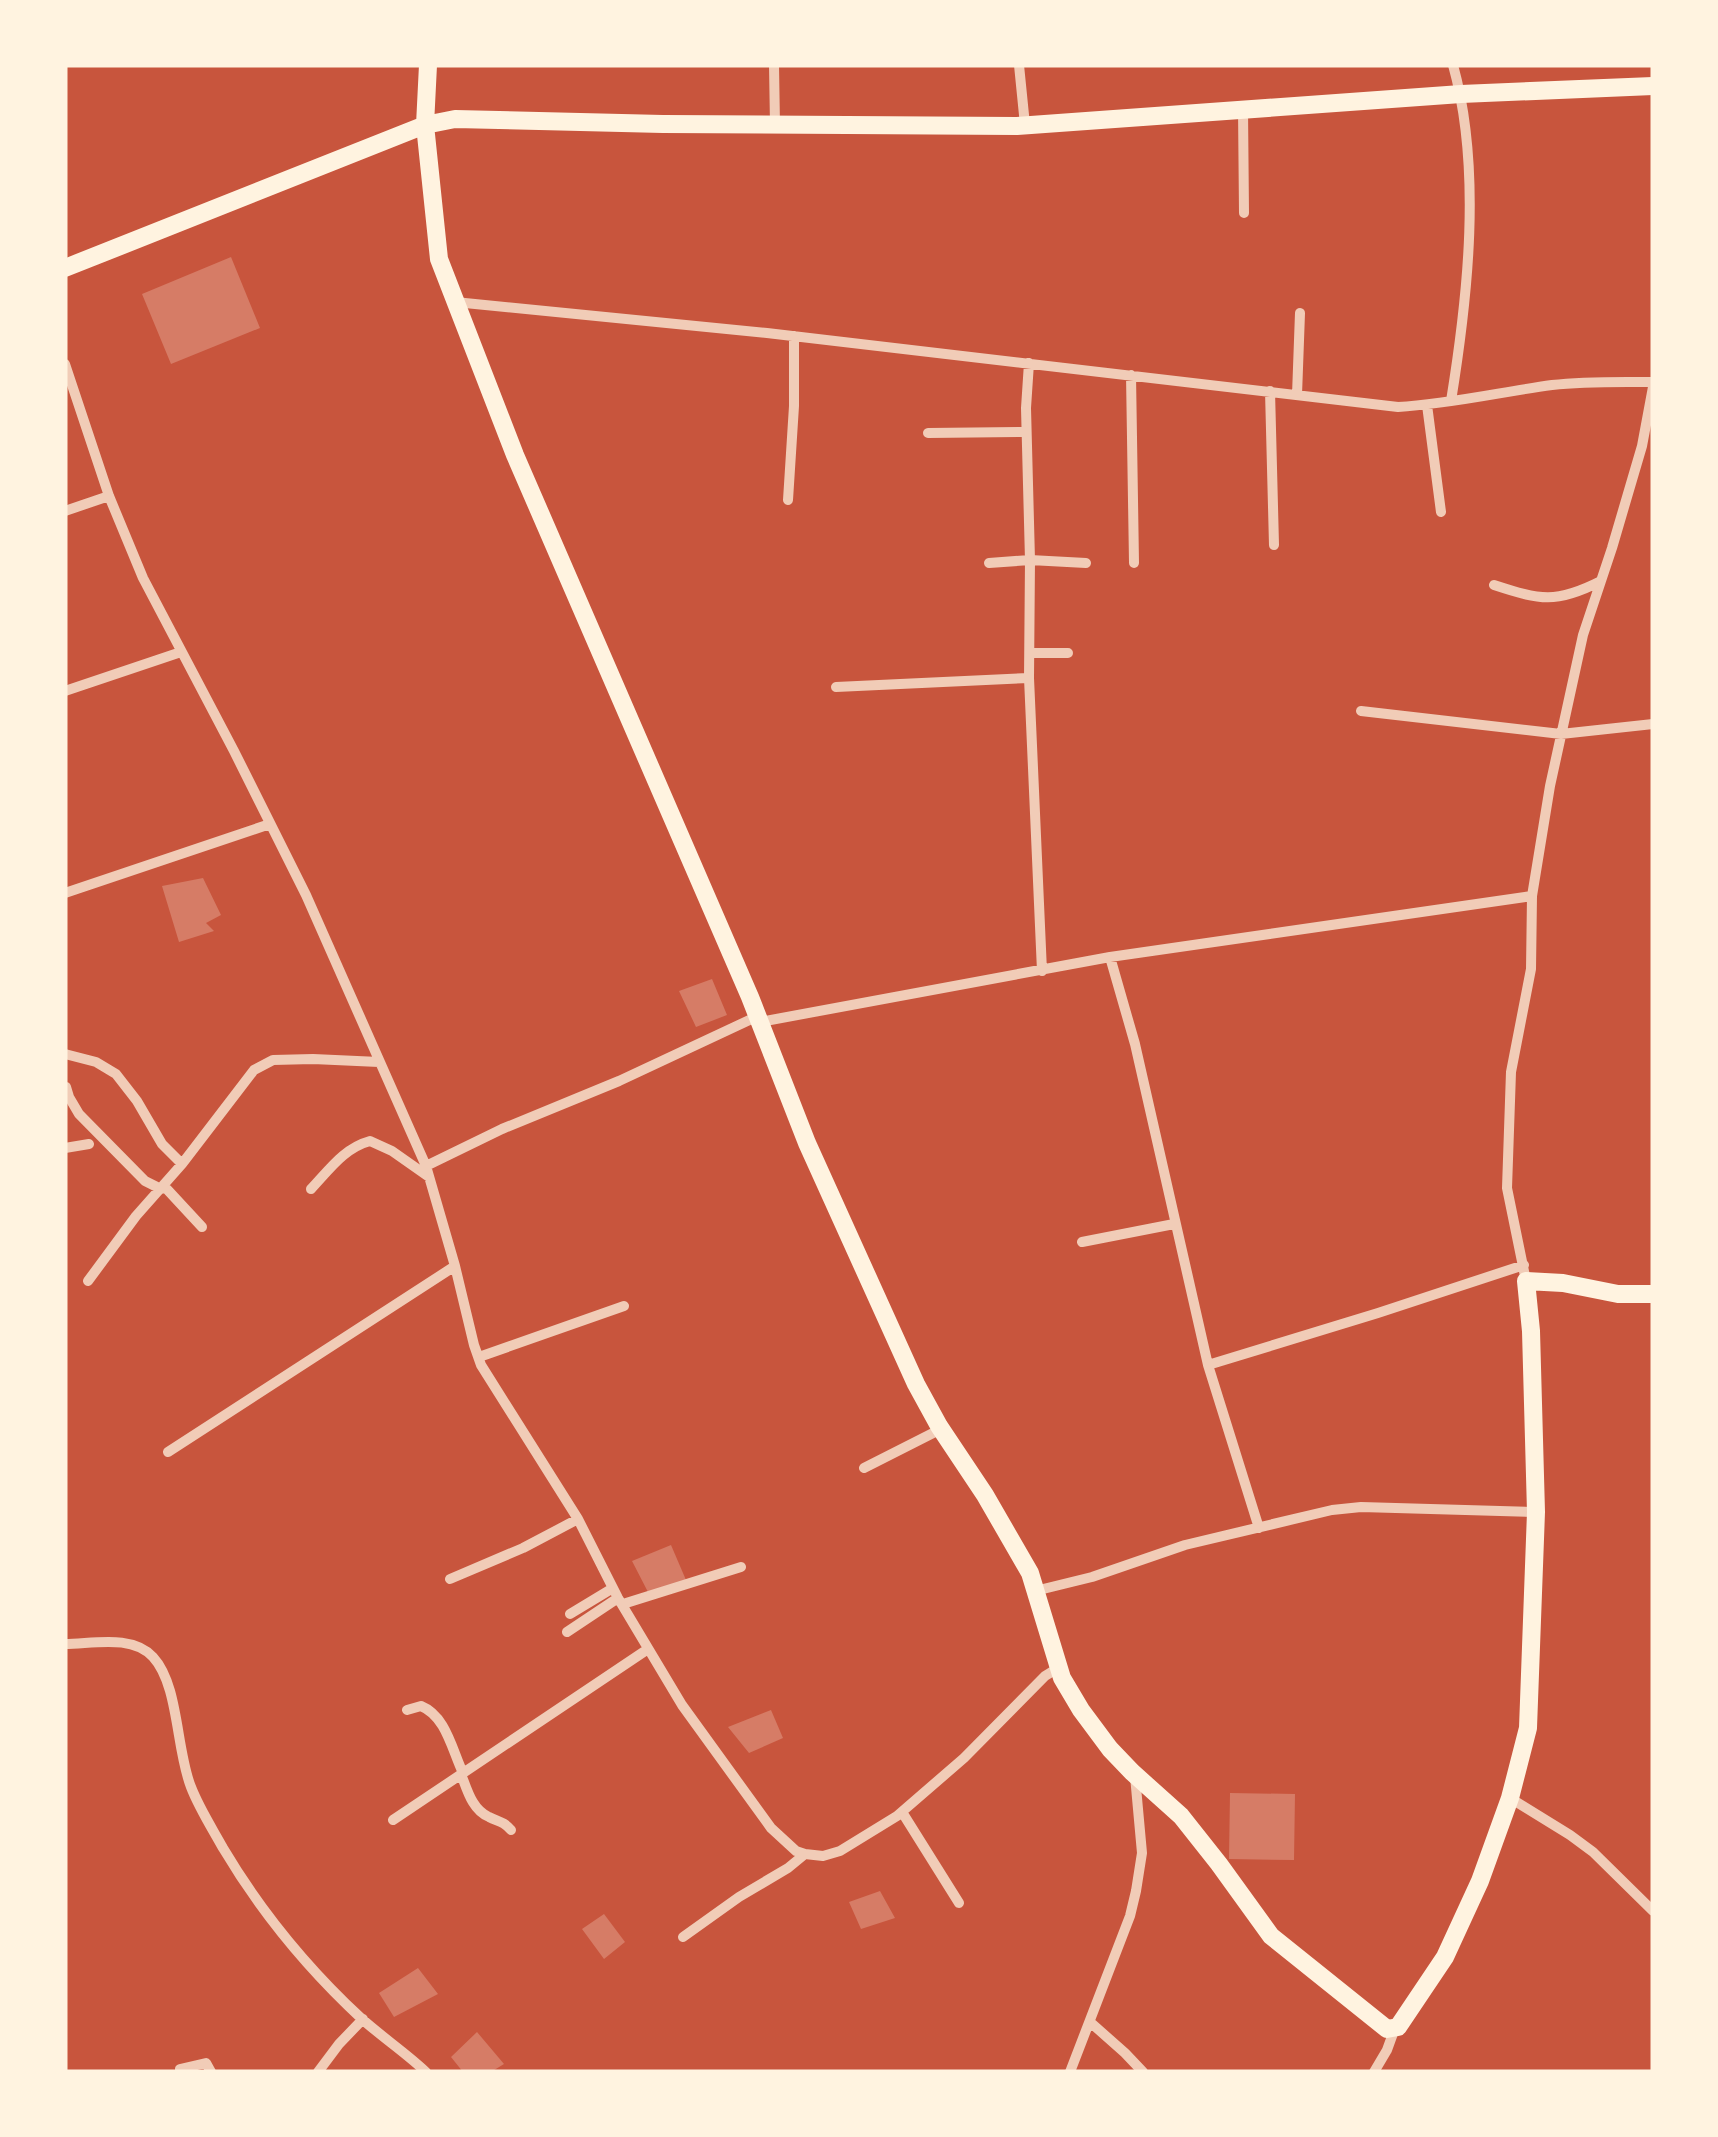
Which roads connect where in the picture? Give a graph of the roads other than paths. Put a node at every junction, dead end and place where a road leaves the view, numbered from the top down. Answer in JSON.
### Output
{"nodes":[{"id":1,"x":428,"y":65,"type":"edge"},
{"id":2,"x":774,"y":65,"type":"edge"},
{"id":3,"x":1019,"y":65,"type":"edge"},
{"id":4,"x":1453,"y":65,"type":"edge"},
{"id":5,"x":1653,"y":86,"type":"edge"},
{"id":6,"x":1461,"y":94,"type":"junction"},
{"id":7,"x":1242,"y":109,"type":"junction"},
{"id":8,"x":424,"y":125,"type":"junction"},
{"id":9,"x":774,"y":125,"type":"junction"},
{"id":10,"x":1025,"y":125,"type":"junction"},
{"id":11,"x":1244,"y":212,"type":"dead end"},
{"id":12,"x":65,"y":268,"type":"edge"},
{"id":13,"x":456,"y":302,"type":"junction"},
{"id":14,"x":1300,"y":314,"type":"dead end"},
{"id":15,"x":794,"y":336,"type":"junction"},
{"id":16,"x":1029,"y":363,"type":"junction"},
{"id":17,"x":65,"y":364,"type":"edge"},
{"id":18,"x":1132,"y":375,"type":"junction"},
{"id":19,"x":1653,"y":384,"type":"edge"},
{"id":20,"x":1270,"y":392,"type":"junction"},
{"id":21,"x":1297,"y":395,"type":"junction"},
{"id":22,"x":1450,"y":402,"type":"junction"},
{"id":23,"x":1427,"y":406,"type":"junction"},
{"id":24,"x":1026,"y":432,"type":"junction"},
{"id":25,"x":928,"y":433,"type":"dead end"},
{"id":26,"x":110,"y":496,"type":"junction"},
{"id":27,"x":788,"y":500,"type":"dead end"},
{"id":28,"x":65,"y":511,"type":"edge"},
{"id":29,"x":1441,"y":512,"type":"dead end"},
{"id":30,"x":1274,"y":545,"type":"dead end"},
{"id":31,"x":1030,"y":560,"type":"junction"},
{"id":32,"x":989,"y":563,"type":"dead end"},
{"id":33,"x":1086,"y":563,"type":"dead end"},
{"id":34,"x":1134,"y":563,"type":"dead end"},
{"id":35,"x":1602,"y":581,"type":"junction"},
{"id":36,"x":1494,"y":586,"type":"dead end"},
{"id":37,"x":180,"y":652,"type":"junction"},
{"id":38,"x":1068,"y":652,"type":"dead end"},
{"id":39,"x":1030,"y":654,"type":"junction"},
{"id":40,"x":1029,"y":678,"type":"junction"},
{"id":41,"x":836,"y":687,"type":"dead end"},
{"id":42,"x":65,"y":692,"type":"edge"},
{"id":43,"x":1361,"y":710,"type":"dead end"},
{"id":44,"x":1653,"y":724,"type":"edge"},
{"id":45,"x":1561,"y":734,"type":"junction"},
{"id":46,"x":270,"y":824,"type":"junction"},
{"id":47,"x":65,"y":892,"type":"edge"},
{"id":48,"x":1532,"y":896,"type":"junction"},
{"id":49,"x":1110,"y":957,"type":"junction"},
{"id":50,"x":1042,"y":971,"type":"junction"},
{"id":51,"x":759,"y":1019,"type":"junction"},
{"id":52,"x":65,"y":1054,"type":"edge"},
{"id":53,"x":379,"y":1062,"type":"junction"},
{"id":54,"x":66,"y":1086,"type":"edge"},
{"id":55,"x":89,"y":1144,"type":"dead end"},
{"id":56,"x":65,"y":1148,"type":"edge"},
{"id":57,"x":182,"y":1164,"type":"junction"},
{"id":58,"x":428,"y":1172,"type":"junction"},
{"id":59,"x":163,"y":1188,"type":"junction"},
{"id":60,"x":311,"y":1190,"type":"dead end"},
{"id":61,"x":1174,"y":1224,"type":"junction"},
{"id":62,"x":202,"y":1227,"type":"dead end"},
{"id":63,"x":1082,"y":1242,"type":"dead end"},
{"id":64,"x":455,"y":1266,"type":"junction"},
{"id":65,"x":1525,"y":1273,"type":"junction"},
{"id":66,"x":88,"y":1281,"type":"dead end"},
{"id":67,"x":1653,"y":1294,"type":"edge"},
{"id":68,"x":624,"y":1306,"type":"dead end"},
{"id":69,"x":478,"y":1357,"type":"junction"},
{"id":70,"x":1208,"y":1364,"type":"junction"},
{"id":71,"x":942,"y":1429,"type":"junction"},
{"id":72,"x":168,"y":1452,"type":"dead end"},
{"id":73,"x":864,"y":1468,"type":"dead end"},
{"id":74,"x":1536,"y":1512,"type":"junction"},
{"id":75,"x":578,"y":1519,"type":"junction"},
{"id":76,"x":1258,"y":1528,"type":"junction"},
{"id":77,"x":741,"y":1566,"type":"dead end"},
{"id":78,"x":450,"y":1578,"type":"dead end"},
{"id":79,"x":1035,"y":1591,"type":"junction"},
{"id":80,"x":618,"y":1597,"type":"junction"},
{"id":81,"x":570,"y":1614,"type":"dead end"},
{"id":82,"x":566,"y":1632,"type":"dead end"},
{"id":83,"x":65,"y":1644,"type":"edge"},
{"id":84,"x":648,"y":1649,"type":"junction"},
{"id":85,"x":1058,"y":1668,"type":"junction"},
{"id":86,"x":407,"y":1710,"type":"dead end"},
{"id":87,"x":462,"y":1773,"type":"junction"},
{"id":88,"x":1135,"y":1775,"type":"junction"},
{"id":89,"x":1510,"y":1798,"type":"junction"},
{"id":90,"x":902,"y":1812,"type":"junction"},
{"id":91,"x":394,"y":1820,"type":"dead end"},
{"id":92,"x":510,"y":1830,"type":"dead end"},
{"id":93,"x":804,"y":1854,"type":"junction"},
{"id":94,"x":959,"y":1903,"type":"dead end"},
{"id":95,"x":1653,"y":1912,"type":"edge"},
{"id":96,"x":683,"y":1937,"type":"dead end"},
{"id":97,"x":362,"y":2020,"type":"junction"},
{"id":98,"x":1090,"y":2022,"type":"junction"},
{"id":99,"x":1394,"y":2028,"type":"junction"},
{"id":100,"x":180,"y":2069,"type":"dead end"},
{"id":101,"x":211,"y":2072,"type":"edge"},
{"id":102,"x":318,"y":2072,"type":"edge"},
{"id":103,"x":426,"y":2072,"type":"edge"},
{"id":104,"x":1070,"y":2072,"type":"edge"},
{"id":105,"x":1143,"y":2072,"type":"edge"},
{"id":106,"x":1374,"y":2072,"type":"edge"}],
"edges":[{"from":1,"to":8,"type":"main road"},
{"from":2,"to":9,"type":"street"},
{"from":3,"to":10,"type":"street"},
{"from":4,"to":6,"type":"street"},
{"from":5,"to":6,"type":"main road"},
{"from":6,"to":7,"type":"main road"},
{"from":6,"to":22,"type":"street"},
{"from":7,"to":10,"type":"main road"},
{"from":7,"to":11,"type":"street"},
{"from":8,"to":9,"type":"main road"},
{"from":8,"to":12,"type":"main road"},
{"from":8,"to":13,"type":"main road"},
{"from":9,"to":10,"type":"main road"},
{"from":13,"to":15,"type":"street"},
{"from":13,"to":51,"type":"main road"},
{"from":14,"to":21,"type":"street"},
{"from":15,"to":16,"type":"street"},
{"from":15,"to":27,"type":"street"},
{"from":16,"to":18,"type":"street"},
{"from":16,"to":24,"type":"street"},
{"from":17,"to":26,"type":"street"},
{"from":18,"to":20,"type":"street"},
{"from":18,"to":34,"type":"street"},
{"from":19,"to":22,"type":"street"},
{"from":19,"to":35,"type":"street"},
{"from":20,"to":21,"type":"street"},
{"from":20,"to":30,"type":"street"},
{"from":21,"to":23,"type":"street"},
{"from":22,"to":23,"type":"street"},
{"from":23,"to":29,"type":"street"},
{"from":24,"to":25,"type":"street"},
{"from":24,"to":31,"type":"street"},
{"from":26,"to":28,"type":"street"},
{"from":26,"to":37,"type":"street"},
{"from":31,"to":32,"type":"street"},
{"from":31,"to":33,"type":"street"},
{"from":31,"to":39,"type":"street"},
{"from":35,"to":36,"type":"street"},
{"from":35,"to":45,"type":"street"},
{"from":37,"to":42,"type":"street"},
{"from":37,"to":46,"type":"street"},
{"from":38,"to":39,"type":"street"},
{"from":39,"to":40,"type":"street"},
{"from":40,"to":41,"type":"street"},
{"from":40,"to":50,"type":"street"},
{"from":43,"to":45,"type":"street"},
{"from":44,"to":45,"type":"street"},
{"from":45,"to":48,"type":"street"},
{"from":46,"to":47,"type":"street"},
{"from":46,"to":53,"type":"street"},
{"from":48,"to":49,"type":"street"},
{"from":48,"to":65,"type":"street"},
{"from":49,"to":50,"type":"street"},
{"from":49,"to":61,"type":"street"},
{"from":50,"to":51,"type":"street"},
{"from":51,"to":58,"type":"street"},
{"from":51,"to":71,"type":"main road"},
{"from":52,"to":57,"type":"street"},
{"from":53,"to":57,"type":"street"},
{"from":53,"to":58,"type":"street"},
{"from":54,"to":59,"type":"street"},
{"from":55,"to":56,"type":"street"},
{"from":57,"to":59,"type":"street"},
{"from":58,"to":60,"type":"street"},
{"from":58,"to":64,"type":"street"},
{"from":59,"to":62,"type":"street"},
{"from":59,"to":66,"type":"street"},
{"from":61,"to":63,"type":"street"},
{"from":61,"to":70,"type":"street"},
{"from":64,"to":69,"type":"street"},
{"from":64,"to":72,"type":"street"},
{"from":65,"to":67,"type":"main road"},
{"from":65,"to":70,"type":"street"},
{"from":65,"to":74,"type":"main road"},
{"from":68,"to":69,"type":"street"},
{"from":69,"to":75,"type":"street"},
{"from":70,"to":76,"type":"street"},
{"from":71,"to":73,"type":"street"},
{"from":71,"to":79,"type":"main road"},
{"from":74,"to":76,"type":"street"},
{"from":74,"to":89,"type":"main road"},
{"from":75,"to":78,"type":"street"},
{"from":75,"to":80,"type":"street"},
{"from":76,"to":79,"type":"street"},
{"from":77,"to":80,"type":"street"},
{"from":79,"to":85,"type":"main road"},
{"from":80,"to":81,"type":"street"},
{"from":80,"to":82,"type":"street"},
{"from":80,"to":84,"type":"street"},
{"from":83,"to":97,"type":"street"},
{"from":84,"to":87,"type":"street"},
{"from":84,"to":93,"type":"street"},
{"from":85,"to":88,"type":"main road"},
{"from":85,"to":90,"type":"street"},
{"from":86,"to":87,"type":"street"},
{"from":87,"to":91,"type":"street"},
{"from":87,"to":92,"type":"street"},
{"from":88,"to":98,"type":"street"},
{"from":88,"to":99,"type":"main road"},
{"from":89,"to":95,"type":"street"},
{"from":89,"to":99,"type":"main road"},
{"from":90,"to":93,"type":"street"},
{"from":90,"to":94,"type":"street"},
{"from":93,"to":96,"type":"street"},
{"from":97,"to":102,"type":"street"},
{"from":97,"to":103,"type":"street"},
{"from":98,"to":104,"type":"street"},
{"from":98,"to":105,"type":"street"},
{"from":99,"to":106,"type":"street"},
{"from":100,"to":101,"type":"street"}]}
